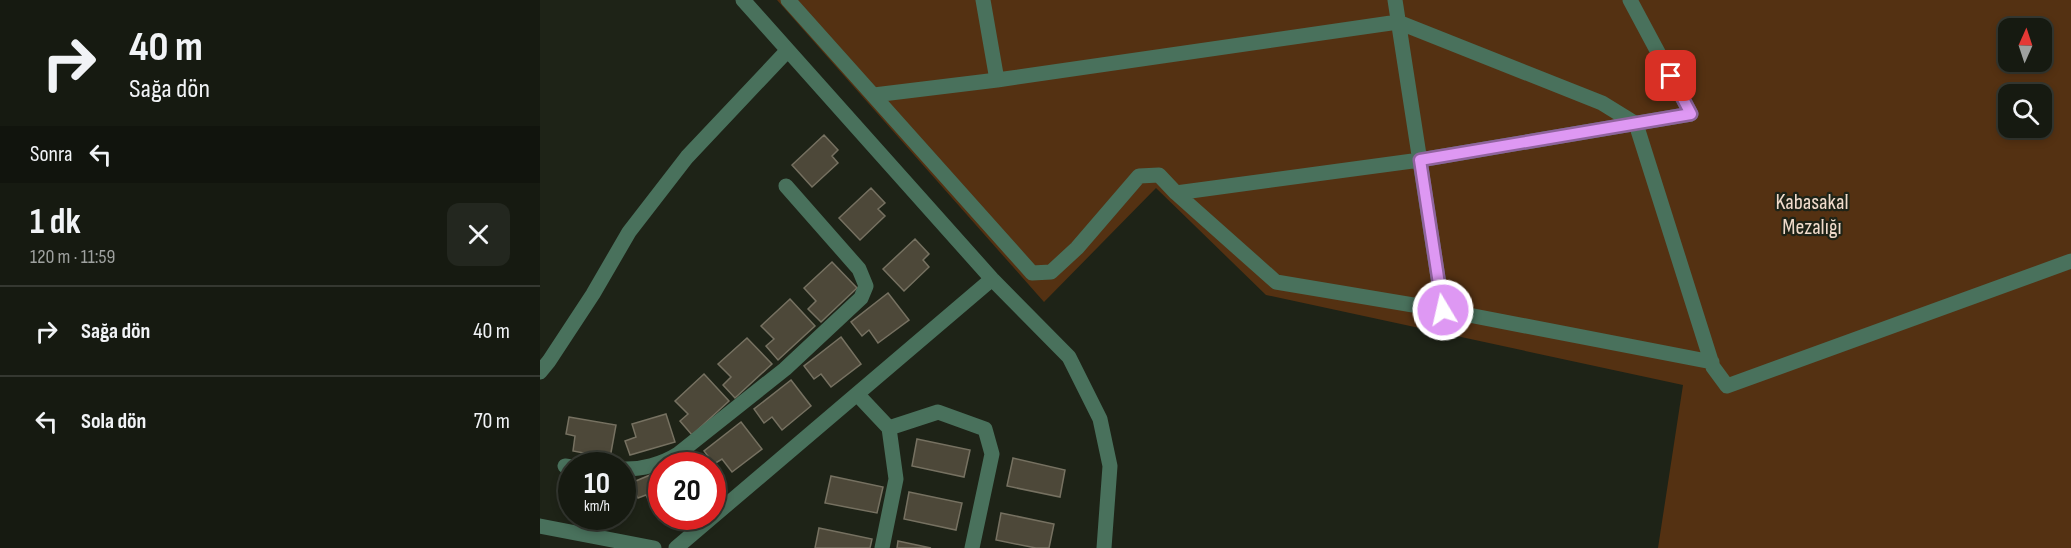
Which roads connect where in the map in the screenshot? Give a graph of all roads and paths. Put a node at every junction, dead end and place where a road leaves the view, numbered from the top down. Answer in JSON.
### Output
{"nodes":[{"id":1,"x":743,"y":0,"type":"edge"},
{"id":2,"x":789,"y":0,"type":"edge"},
{"id":3,"x":983,"y":0,"type":"edge"},
{"id":4,"x":1395,"y":0,"type":"edge"},
{"id":5,"x":1630,"y":0,"type":"edge"},
{"id":6,"x":1398,"y":22,"type":"junction"},
{"id":7,"x":787,"y":51,"type":"junction"},
{"id":8,"x":997,"y":80,"type":"junction"},
{"id":9,"x":874,"y":95,"type":"junction"},
{"id":10,"x":1636,"y":124,"type":"junction"},
{"id":11,"x":1420,"y":160,"type":"junction"},
{"id":12,"x":786,"y":186,"type":"dead end"},
{"id":13,"x":1176,"y":193,"type":"junction"},
{"id":14,"x":2067,"y":267,"type":"edge"},
{"id":15,"x":992,"y":279,"type":"junction"},
{"id":16,"x":1443,"y":310,"type":"junction"},
{"id":17,"x":1712,"y":362,"type":"junction"},
{"id":18,"x":540,"y":372,"type":"edge"},
{"id":19,"x":857,"y":394,"type":"junction"},
{"id":20,"x":889,"y":428,"type":"junction"},
{"id":21,"x":691,"y":452,"type":"edge"},
{"id":22,"x":726,"y":497,"type":"edge"},
{"id":23,"x":540,"y":526,"type":"edge"},
{"id":24,"x":693,"y":530,"type":"edge"},
{"id":25,"x":654,"y":548,"type":"edge"},
{"id":26,"x":676,"y":548,"type":"edge"},
{"id":27,"x":882,"y":548,"type":"edge"},
{"id":28,"x":972,"y":548,"type":"edge"},
{"id":29,"x":1104,"y":548,"type":"edge"}],
"edges":[{"from":1,"to":7,"type":"street"},
{"from":2,"to":9,"type":"street"},
{"from":3,"to":8,"type":"street"},
{"from":4,"to":6,"type":"street"},
{"from":5,"to":10,"type":"street"},
{"from":6,"to":8,"type":"street"},
{"from":6,"to":10,"type":"street"},
{"from":6,"to":11,"type":"street"},
{"from":7,"to":15,"type":"street"},
{"from":7,"to":18,"type":"street"},
{"from":8,"to":9,"type":"street"},
{"from":9,"to":13,"type":"street"},
{"from":10,"to":11,"type":"street"},
{"from":10,"to":17,"type":"street"},
{"from":11,"to":13,"type":"street"},
{"from":11,"to":16,"type":"street"},
{"from":12,"to":21,"type":"street"},
{"from":13,"to":16,"type":"street"},
{"from":14,"to":17,"type":"street"},
{"from":15,"to":19,"type":"street"},
{"from":15,"to":29,"type":"street"},
{"from":16,"to":17,"type":"street"},
{"from":19,"to":20,"type":"street"},
{"from":19,"to":22,"type":"street"},
{"from":20,"to":27,"type":"street"},
{"from":20,"to":28,"type":"street"},
{"from":23,"to":25,"type":"street"},
{"from":24,"to":26,"type":"street"}]}
